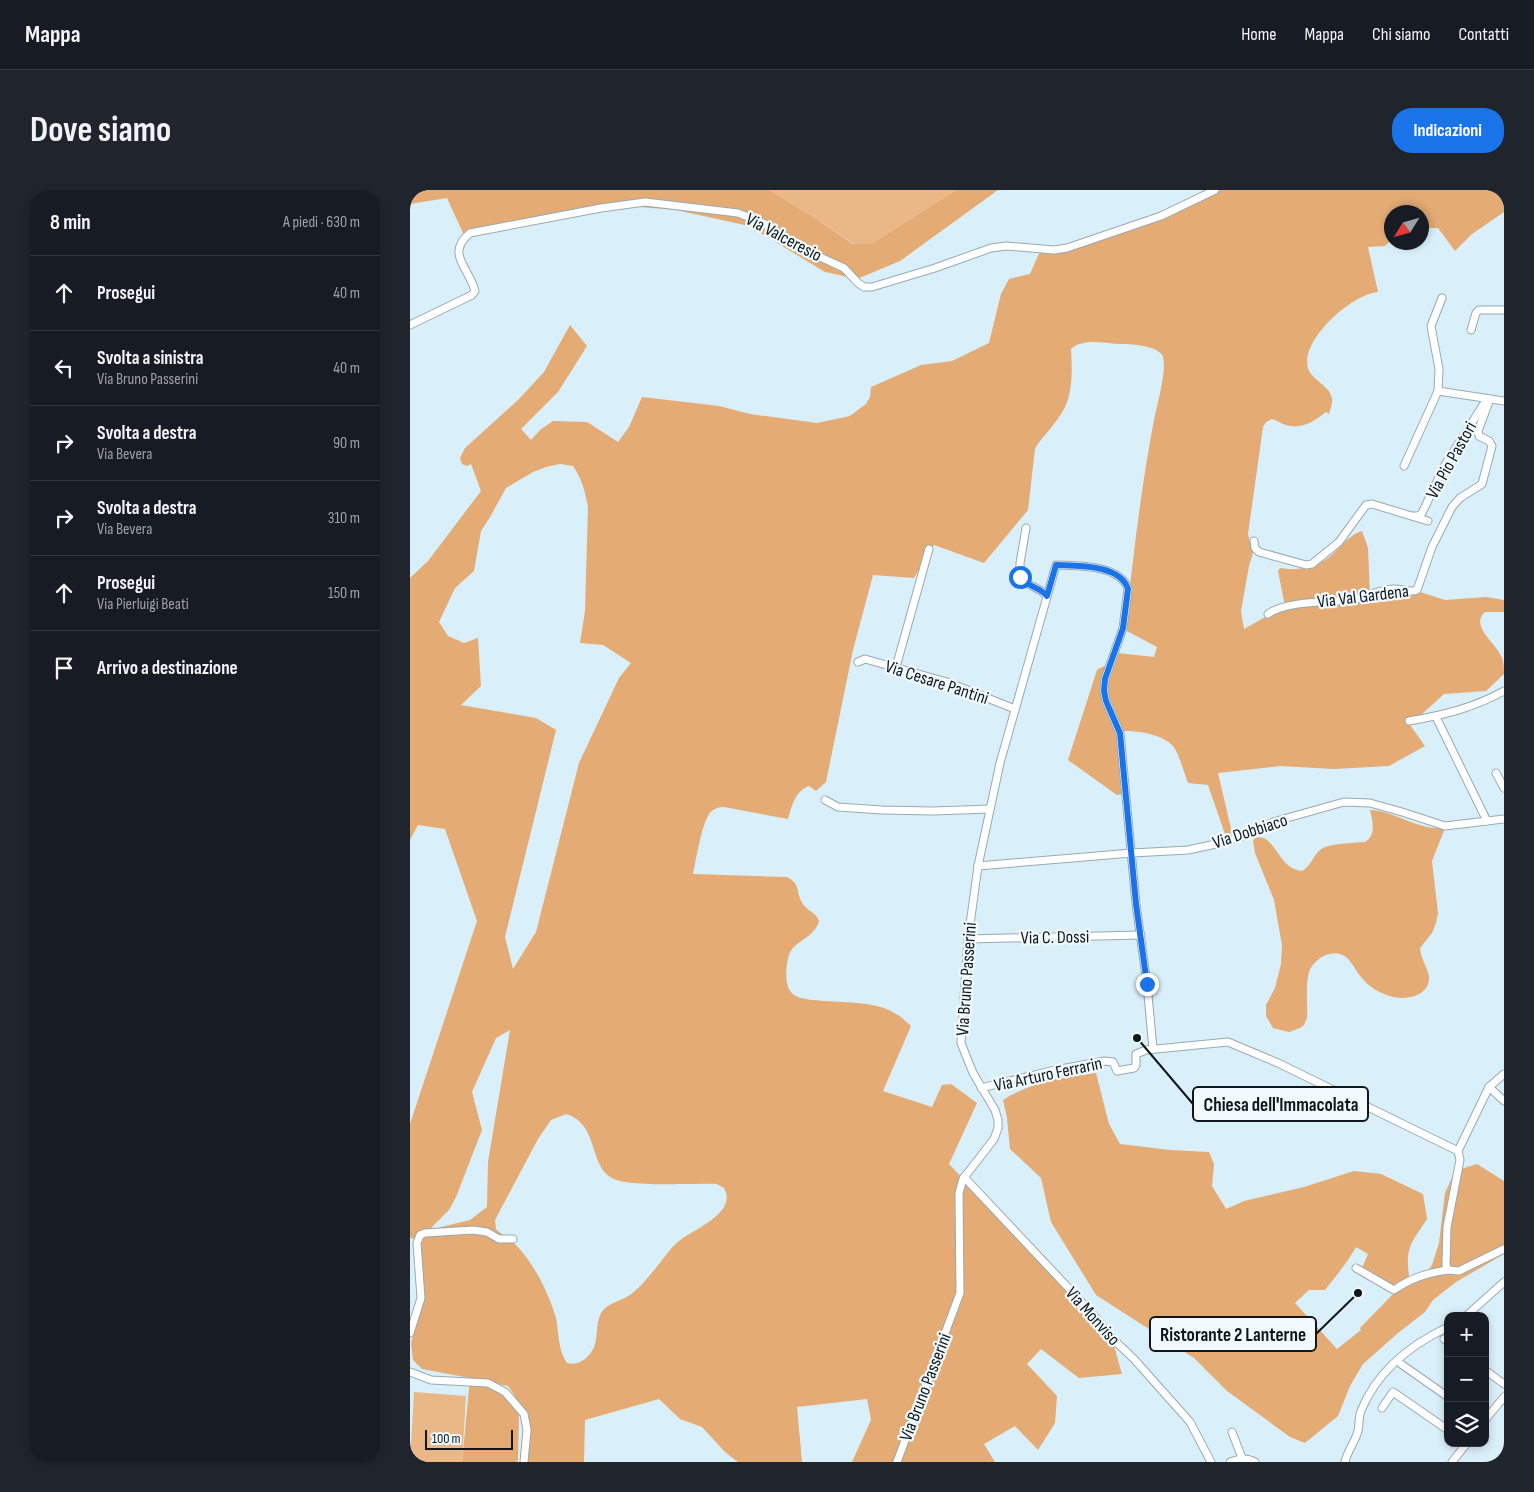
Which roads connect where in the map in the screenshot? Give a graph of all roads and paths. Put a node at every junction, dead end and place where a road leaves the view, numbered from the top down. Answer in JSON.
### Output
{"nodes":[{"id":1,"x":1215,"y":190,"type":"edge"},
{"id":2,"x":1442,"y":298,"type":"dead end"},
{"id":3,"x":1504,"y":310,"type":"edge"},
{"id":4,"x":410,"y":325,"type":"edge"},
{"id":5,"x":1472,"y":330,"type":"dead end"},
{"id":6,"x":1438,"y":391,"type":"junction"},
{"id":7,"x":1488,"y":399,"type":"junction"},
{"id":8,"x":1504,"y":401,"type":"edge"},
{"id":9,"x":1404,"y":466,"type":"dead end"},
{"id":10,"x":1413,"y":516,"type":"junction"},
{"id":11,"x":1428,"y":521,"type":"dead end"},
{"id":12,"x":1026,"y":528,"type":"dead end"},
{"id":13,"x":1254,"y":541,"type":"dead end"},
{"id":14,"x":929,"y":549,"type":"dead end"},
{"id":15,"x":1047,"y":596,"type":"junction"},
{"id":16,"x":1268,"y":614,"type":"dead end"},
{"id":17,"x":858,"y":662,"type":"dead end"},
{"id":18,"x":896,"y":667,"type":"junction"},
{"id":19,"x":1504,"y":690,"type":"edge"},
{"id":20,"x":1015,"y":709,"type":"junction"},
{"id":21,"x":1436,"y":717,"type":"junction"},
{"id":22,"x":1409,"y":721,"type":"dead end"},
{"id":23,"x":1496,"y":774,"type":"dead end"},
{"id":24,"x":1504,"y":788,"type":"edge"},
{"id":25,"x":825,"y":800,"type":"dead end"},
{"id":26,"x":990,"y":809,"type":"junction"},
{"id":27,"x":1504,"y":819,"type":"edge"},
{"id":28,"x":1487,"y":821,"type":"junction"},
{"id":29,"x":1132,"y":853,"type":"junction"},
{"id":30,"x":978,"y":866,"type":"junction"},
{"id":31,"x":1141,"y":936,"type":"junction"},
{"id":32,"x":968,"y":939,"type":"junction"},
{"id":33,"x":1153,"y":1049,"type":"junction"},
{"id":34,"x":1504,"y":1074,"type":"edge"},
{"id":35,"x":1489,"y":1087,"type":"junction"},
{"id":36,"x":981,"y":1088,"type":"junction"},
{"id":37,"x":1504,"y":1101,"type":"edge"},
{"id":38,"x":1458,"y":1151,"type":"junction"},
{"id":39,"x":964,"y":1177,"type":"junction"},
{"id":40,"x":410,"y":1238,"type":"edge"},
{"id":41,"x":513,"y":1239,"type":"dead end"},
{"id":42,"x":416,"y":1243,"type":"junction"},
{"id":43,"x":1504,"y":1249,"type":"edge"},
{"id":44,"x":1356,"y":1268,"type":"dead end"},
{"id":45,"x":1448,"y":1270,"type":"junction"},
{"id":46,"x":1504,"y":1282,"type":"edge"},
{"id":47,"x":1470,"y":1312,"type":"edge"},
{"id":48,"x":1444,"y":1329,"type":"edge"},
{"id":49,"x":410,"y":1333,"type":"edge"},
{"id":50,"x":1401,"y":1364,"type":"dead end"},
{"id":51,"x":410,"y":1372,"type":"edge"},
{"id":52,"x":1489,"y":1373,"type":"edge"},
{"id":53,"x":1504,"y":1384,"type":"edge"},
{"id":54,"x":1444,"y":1394,"type":"edge"},
{"id":55,"x":1504,"y":1397,"type":"edge"},
{"id":56,"x":1382,"y":1408,"type":"dead end"},
{"id":57,"x":1489,"y":1415,"type":"edge"},
{"id":58,"x":1444,"y":1427,"type":"edge"},
{"id":59,"x":1232,"y":1432,"type":"dead end"},
{"id":60,"x":1464,"y":1447,"type":"edge"},
{"id":61,"x":1242,"y":1458,"type":"junction"},
{"id":62,"x":524,"y":1462,"type":"edge"},
{"id":63,"x":897,"y":1462,"type":"edge"},
{"id":64,"x":1211,"y":1462,"type":"edge"},
{"id":65,"x":1230,"y":1462,"type":"edge"},
{"id":66,"x":1254,"y":1462,"type":"edge"},
{"id":67,"x":1345,"y":1462,"type":"edge"},
{"id":68,"x":1452,"y":1462,"type":"edge"}],
"edges":[{"from":1,"to":4,"type":"street","name":"Via Valceresio"},
{"from":2,"to":6,"type":"street"},
{"from":3,"to":5,"type":"street"},
{"from":6,"to":7,"type":"street"},
{"from":6,"to":9,"type":"street"},
{"from":7,"to":8,"type":"street"},
{"from":7,"to":10,"type":"street","name":"Via Pio Pastori"},
{"from":7,"to":16,"type":"street","name":"Via Val Gardena"},
{"from":10,"to":11,"type":"street","name":"Via Pio Pastori"},
{"from":10,"to":13,"type":"street","name":"Via Pio Pastori"},
{"from":12,"to":15,"type":"street"},
{"from":14,"to":18,"type":"street"},
{"from":15,"to":20,"type":"street","name":"Via Bruno Passerini"},
{"from":15,"to":29,"type":"street","name":"Via Bruno Passerini"},
{"from":17,"to":18,"type":"street","name":"Via Cesare Pantini"},
{"from":18,"to":20,"type":"street","name":"Via Cesare Pantini"},
{"from":19,"to":21,"type":"street"},
{"from":20,"to":26,"type":"street","name":"Via Bruno Passerini"},
{"from":21,"to":22,"type":"street"},
{"from":21,"to":28,"type":"street"},
{"from":23,"to":24,"type":"street"},
{"from":25,"to":26,"type":"street"},
{"from":26,"to":30,"type":"street","name":"Via Bruno Passerini"},
{"from":27,"to":28,"type":"street","name":"Via Dobbiaco"},
{"from":28,"to":29,"type":"street","name":"Via Dobbiaco"},
{"from":29,"to":30,"type":"street","name":"Via Dobbiaco"},
{"from":29,"to":31,"type":"street"},
{"from":30,"to":32,"type":"street","name":"Via Bruno Passerini"},
{"from":31,"to":32,"type":"street","name":"Via C. Dossi"},
{"from":31,"to":33,"type":"street"},
{"from":32,"to":36,"type":"street","name":"Via Bruno Passerini"},
{"from":33,"to":36,"type":"street","name":"Via Arturo Ferrarin"},
{"from":33,"to":38,"type":"street","name":"Via Arturo Ferrarin"},
{"from":34,"to":35,"type":"street"},
{"from":35,"to":37,"type":"street"},
{"from":35,"to":38,"type":"street"},
{"from":36,"to":39,"type":"street","name":"Via Bruno Passerini"},
{"from":38,"to":45,"type":"street"},
{"from":39,"to":63,"type":"street","name":"Via Bruno Passerini"},
{"from":39,"to":64,"type":"street","name":"Via Monviso"},
{"from":40,"to":42,"type":"street"},
{"from":41,"to":42,"type":"street"},
{"from":42,"to":49,"type":"street"},
{"from":43,"to":45,"type":"street"},
{"from":44,"to":45,"type":"street"},
{"from":46,"to":47,"type":"street"},
{"from":48,"to":67,"type":"street"},
{"from":50,"to":54,"type":"street"},
{"from":51,"to":62,"type":"street"},
{"from":52,"to":53,"type":"street"},
{"from":55,"to":57,"type":"street"},
{"from":56,"to":58,"type":"street"},
{"from":59,"to":61,"type":"street"},
{"from":60,"to":68,"type":"street"},
{"from":61,"to":65,"type":"street"},
{"from":61,"to":66,"type":"street"}]}
